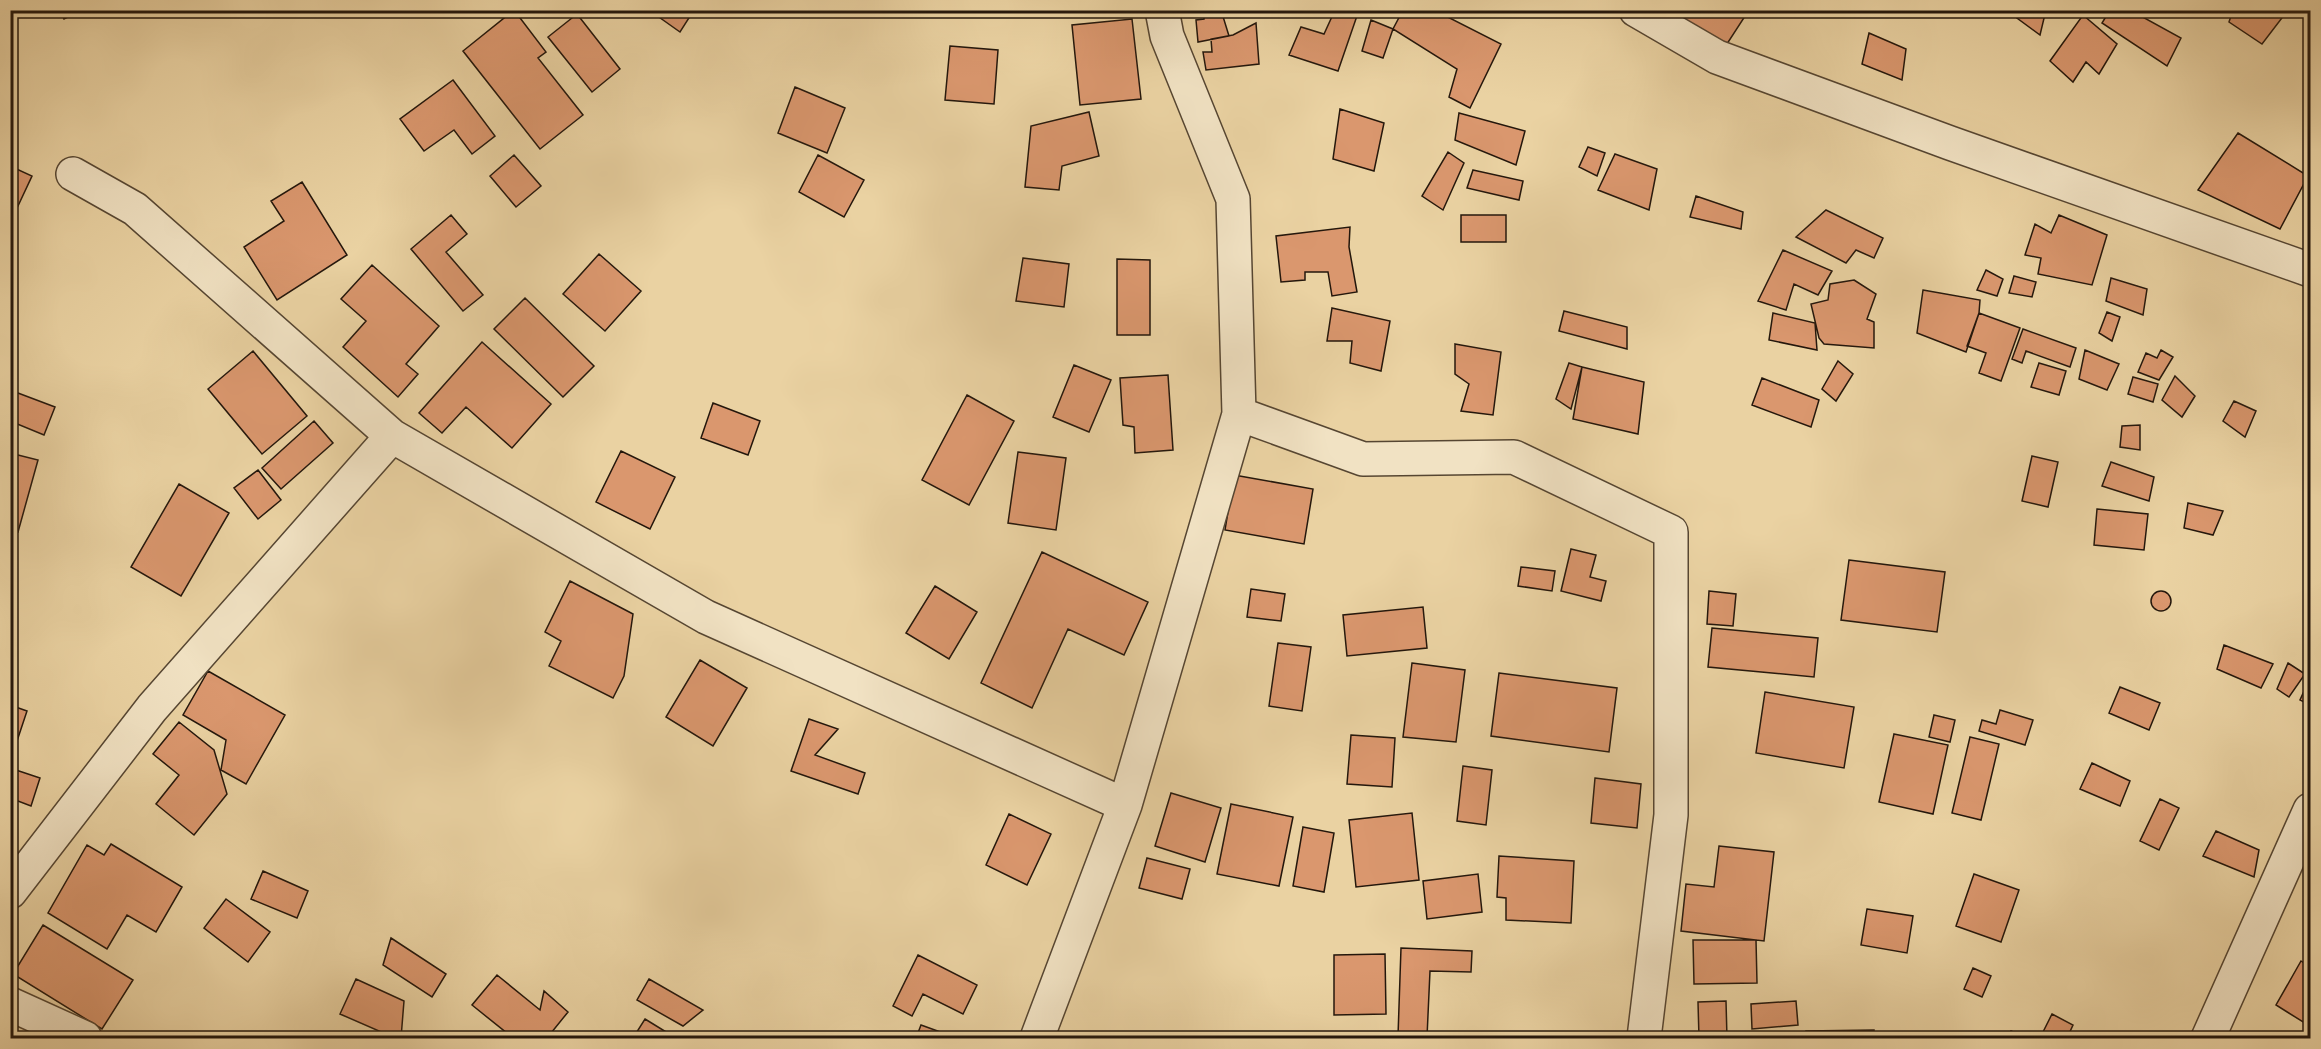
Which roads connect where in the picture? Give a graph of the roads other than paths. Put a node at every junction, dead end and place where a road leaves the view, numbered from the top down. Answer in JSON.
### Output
{"nodes":[{"id":1,"x":1162,"y":10,"type":"edge"},
{"id":2,"x":1636,"y":10,"type":"edge"},
{"id":3,"x":73,"y":174,"type":"dead end"},
{"id":4,"x":2310,"y":270,"type":"edge"},
{"id":5,"x":1239,"y":414,"type":"junction"},
{"id":6,"x":392,"y":436,"type":"junction"},
{"id":7,"x":1125,"y":805,"type":"junction"},
{"id":8,"x":2310,"y":810,"type":"edge"},
{"id":9,"x":10,"y":892,"type":"edge"},
{"id":10,"x":10,"y":1004,"type":"edge"},
{"id":11,"x":85,"y":1038,"type":"edge"},
{"id":12,"x":1037,"y":1038,"type":"edge"},
{"id":13,"x":1644,"y":1038,"type":"edge"},
{"id":14,"x":2208,"y":1038,"type":"edge"}],
"edges":[{"from":1,"to":5,"type":"street"},
{"from":2,"to":4,"type":"street"},
{"from":3,"to":6,"type":"street"},
{"from":5,"to":7,"type":"street"},
{"from":5,"to":13,"type":"street"},
{"from":6,"to":7,"type":"street"},
{"from":6,"to":9,"type":"street"},
{"from":7,"to":12,"type":"street"},
{"from":8,"to":14,"type":"street"},
{"from":10,"to":11,"type":"street"}]}
